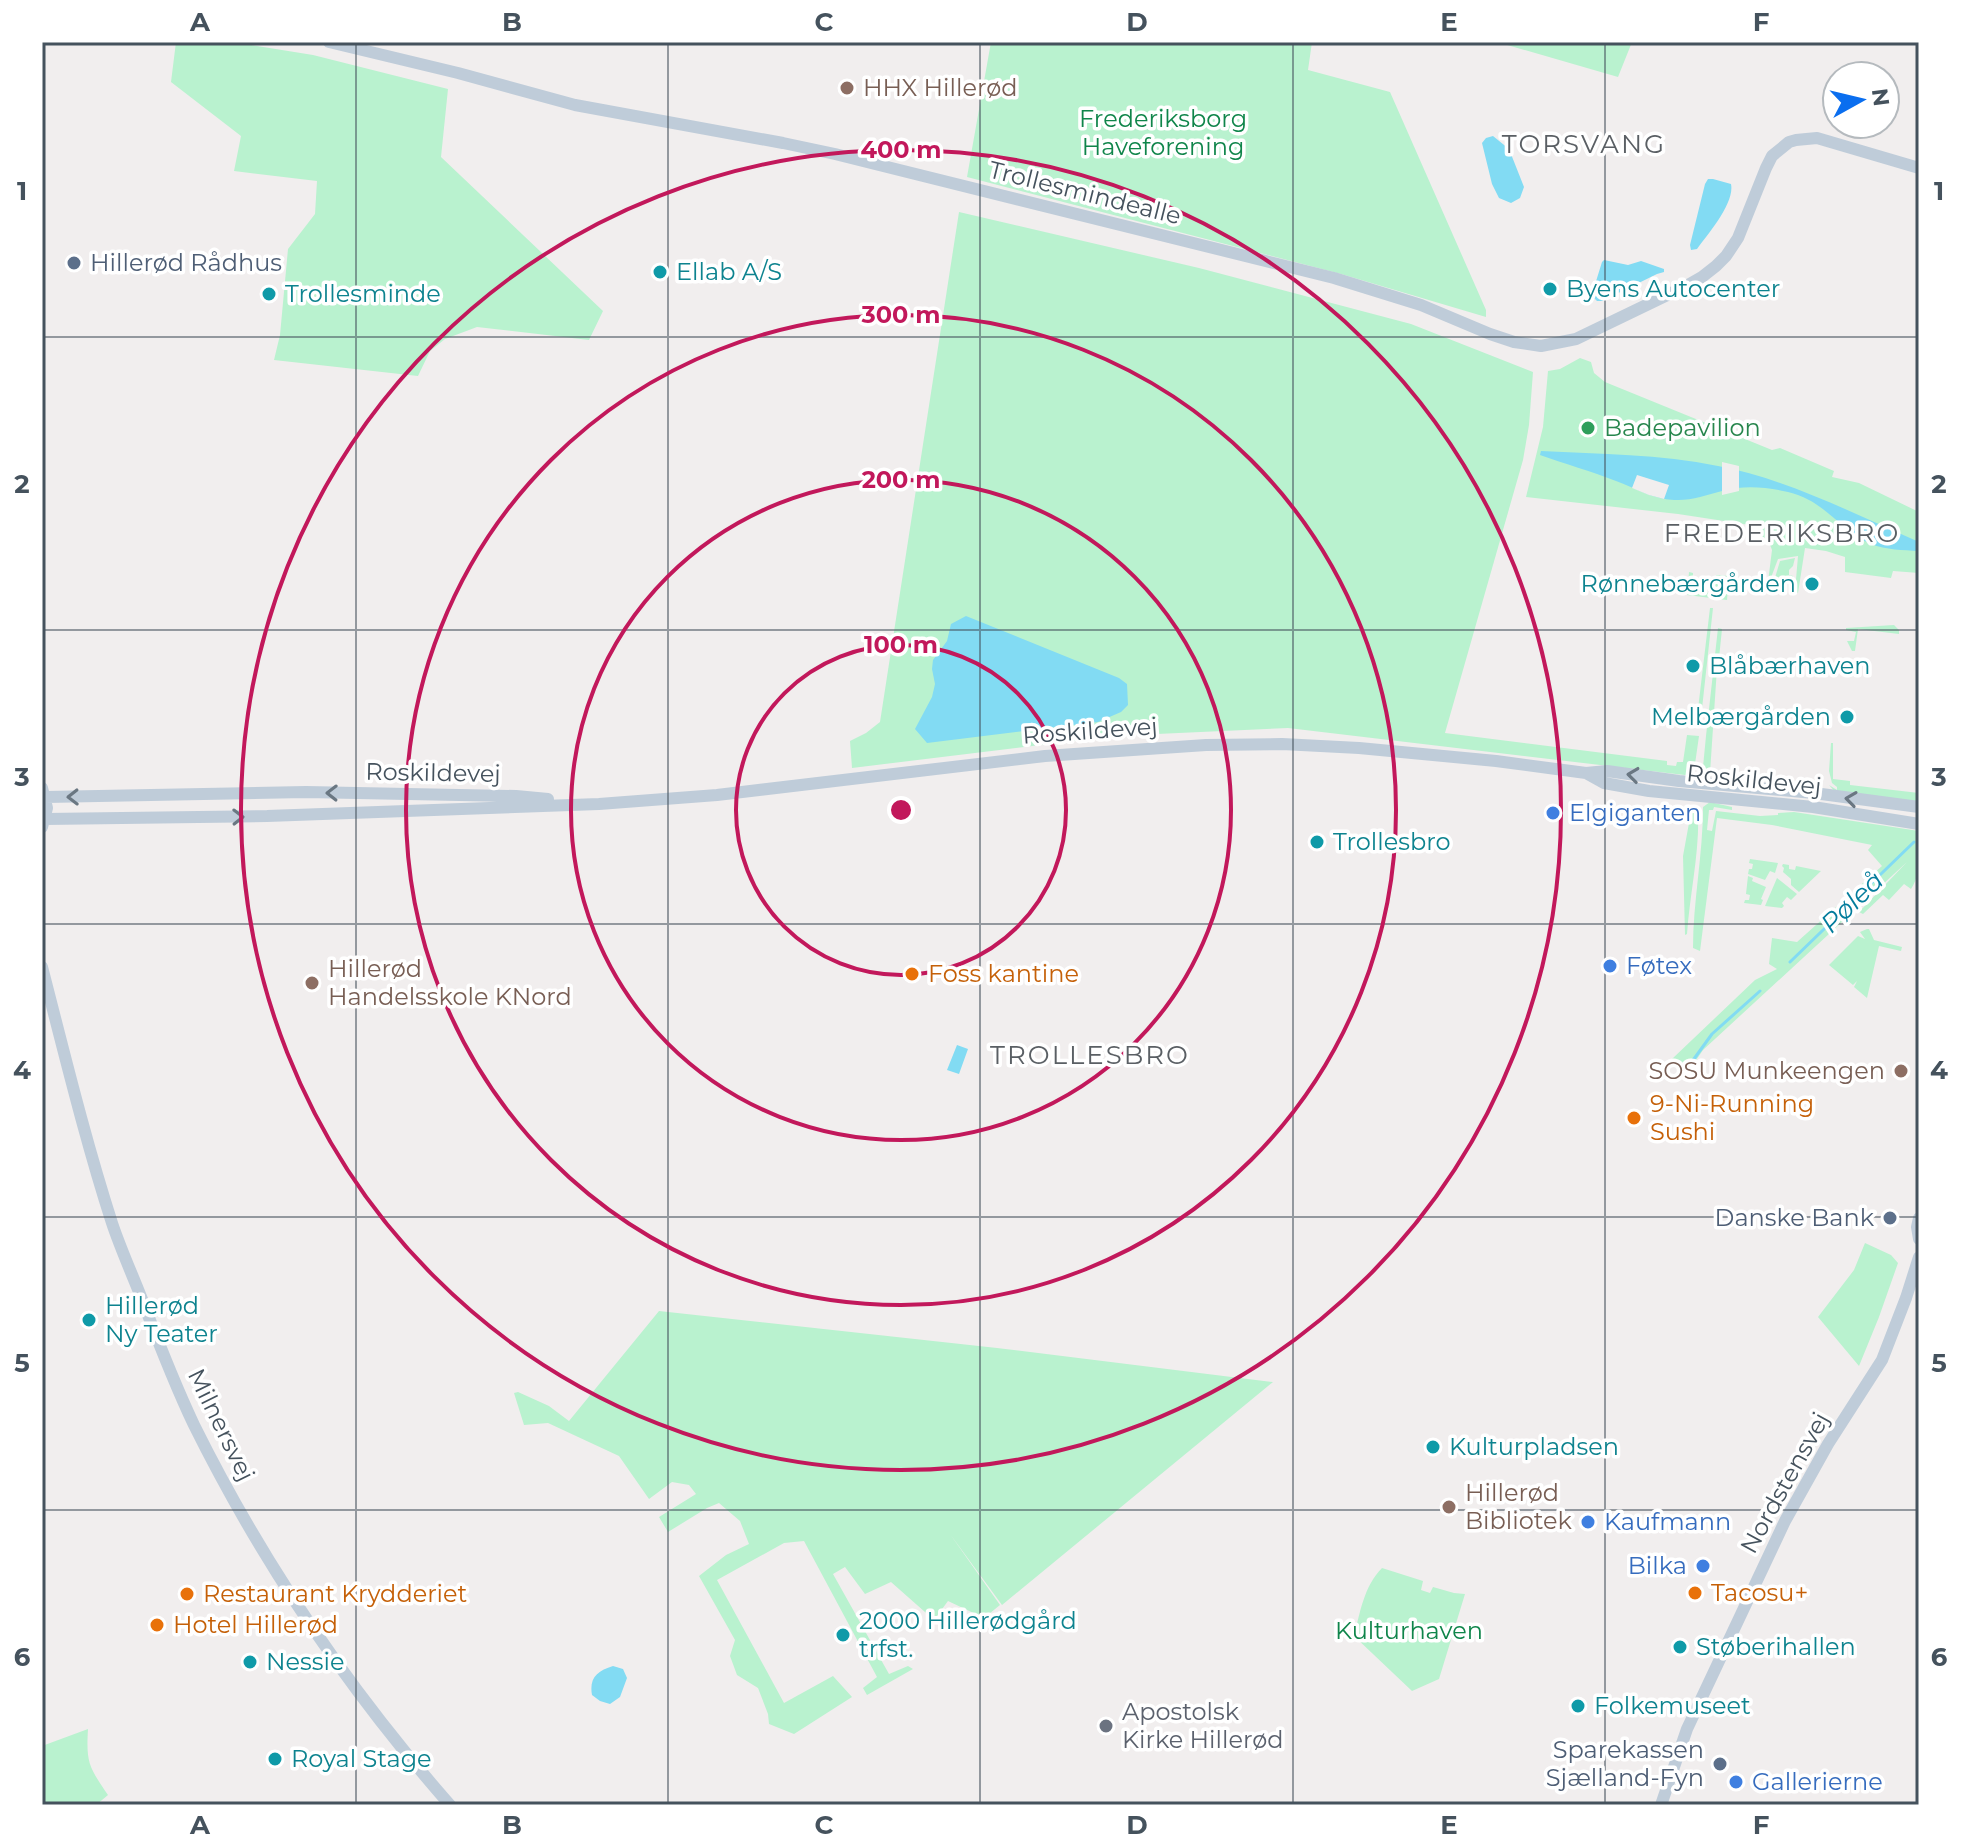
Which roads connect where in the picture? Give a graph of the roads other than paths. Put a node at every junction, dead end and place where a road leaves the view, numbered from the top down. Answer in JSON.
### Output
{"nodes":[{"id":1,"x":329,"y":42,"type":"edge"},
{"id":2,"x":1919,"y":168,"type":"edge"},
{"id":3,"x":1586,"y":773,"type":"junction"},
{"id":4,"x":44,"y":792,"type":"edge"},
{"id":5,"x":266,"y":793,"type":"junction"},
{"id":6,"x":599,"y":804,"type":"junction"},
{"id":7,"x":1919,"y":807,"type":"edge"},
{"id":8,"x":267,"y":816,"type":"junction"},
{"id":9,"x":44,"y":823,"type":"edge"},
{"id":10,"x":1919,"y":824,"type":"edge"},
{"id":11,"x":42,"y":967,"type":"edge"},
{"id":12,"x":1919,"y":1218,"type":"edge"},
{"id":13,"x":1919,"y":1239,"type":"edge"},
{"id":14,"x":1919,"y":1257,"type":"edge"},
{"id":15,"x":450,"y":1805,"type":"edge"},
{"id":16,"x":1661,"y":1805,"type":"edge"}],
"edges":[{"from":1,"to":2,"type":"street","name":"Trollesmindealle"},
{"from":3,"to":6,"type":"street","name":"Roskildevej"},
{"from":7,"to":3,"type":"street","name":"Roskildevej","one_way":true},
{"from":3,"to":10,"type":"street","name":"Roskildevej"},
{"from":5,"to":4,"type":"street","name":"Roskildevej","one_way":true},
{"from":4,"to":9,"type":"street"},
{"from":6,"to":5,"type":"street","name":"Roskildevej","one_way":true},
{"from":5,"to":8,"type":"street"},
{"from":6,"to":8,"type":"street","name":"Roskildevej"},
{"from":9,"to":8,"type":"street","name":"Roskildevej","one_way":true},
{"from":11,"to":15,"type":"street","name":"Milnersvej"},
{"from":12,"to":13,"type":"street"},
{"from":14,"to":16,"type":"street","name":"Nordstensvej"}]}
